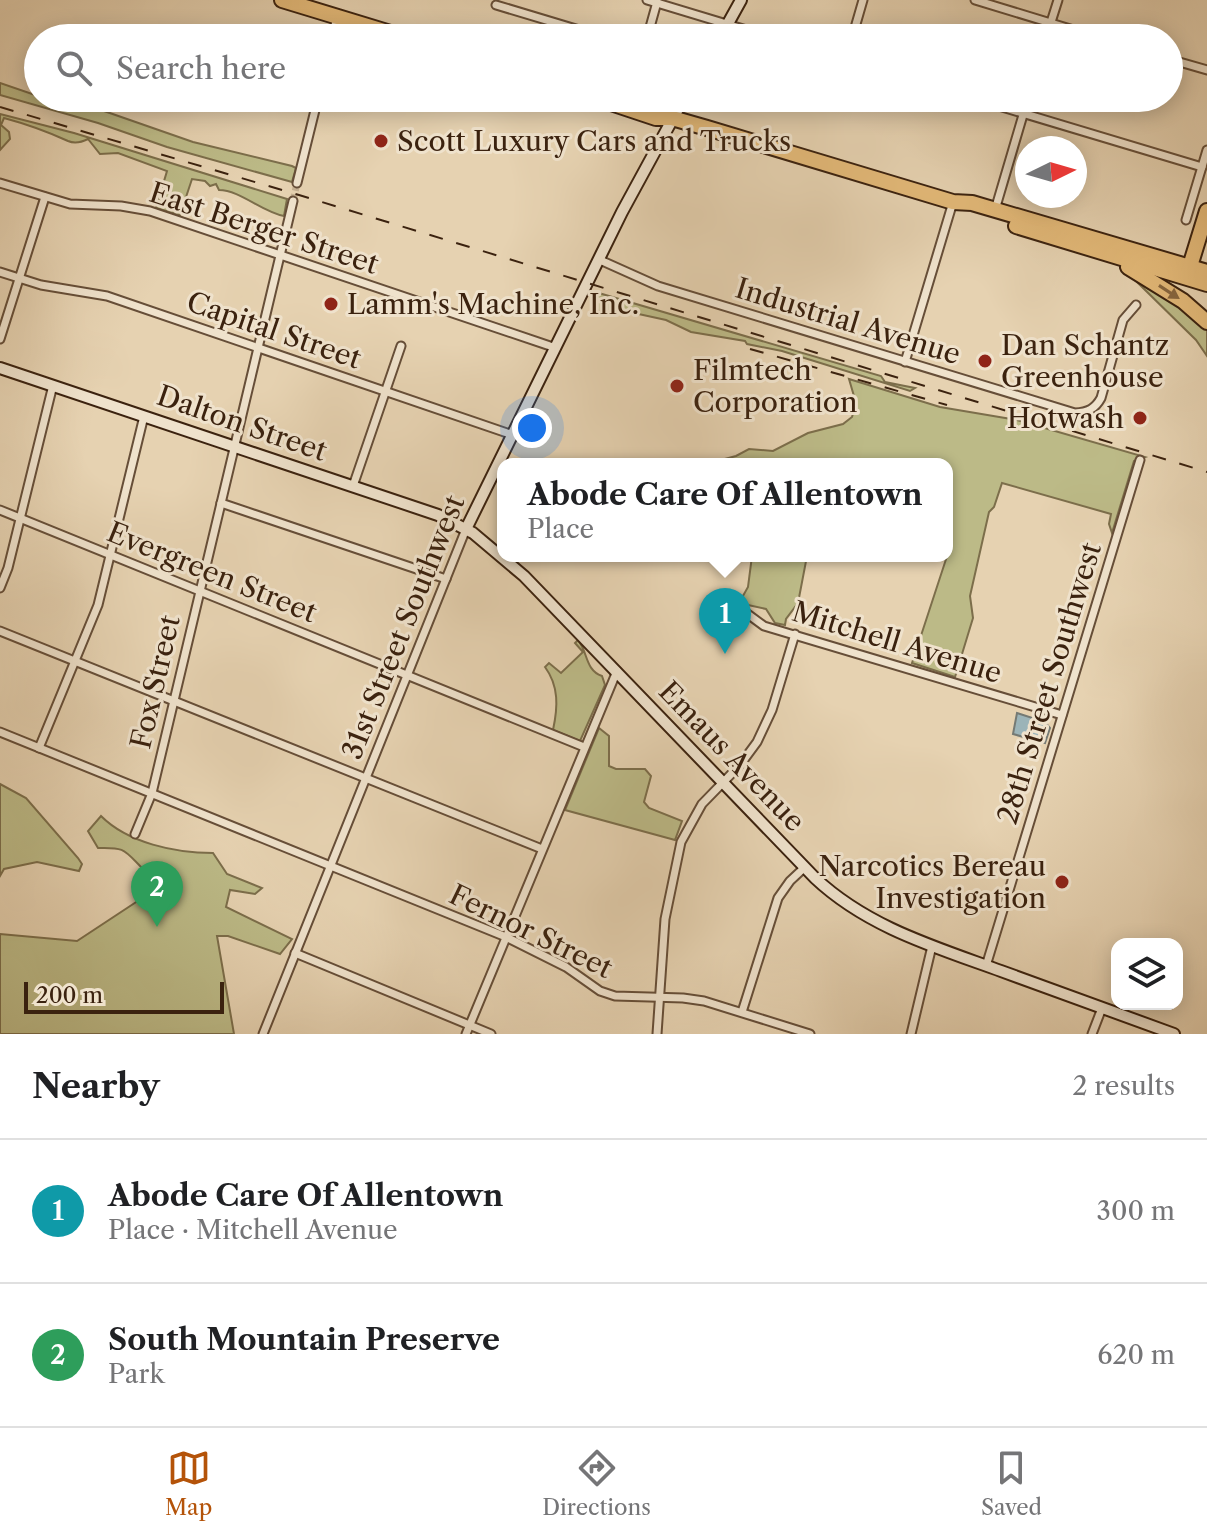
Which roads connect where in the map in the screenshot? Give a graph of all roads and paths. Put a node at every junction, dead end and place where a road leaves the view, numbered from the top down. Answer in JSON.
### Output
{"nodes":[{"id":1,"x":282,"y":0,"type":"edge"},
{"id":2,"x":647,"y":0,"type":"edge"},
{"id":3,"x":741,"y":0,"type":"edge"},
{"id":4,"x":863,"y":0,"type":"edge"},
{"id":5,"x":975,"y":0,"type":"edge"},
{"id":6,"x":1058,"y":0,"type":"edge"},
{"id":7,"x":658,"y":2,"type":"edge"},
{"id":8,"x":496,"y":5,"type":"dead end"},
{"id":9,"x":337,"y":17,"type":"junction"},
{"id":10,"x":1051,"y":23,"type":"junction"},
{"id":11,"x":335,"y":24,"type":"edge"},
{"id":12,"x":360,"y":24,"type":"edge"},
{"id":13,"x":559,"y":24,"type":"edge"},
{"id":14,"x":651,"y":24,"type":"edge"},
{"id":15,"x":727,"y":24,"type":"joint"},
{"id":16,"x":856,"y":24,"type":"edge"},
{"id":17,"x":1054,"y":24,"type":"edge"},
{"id":18,"x":1183,"y":63,"type":"edge"},
{"id":19,"x":1207,"y":70,"type":"edge"},
{"id":20,"x":315,"y":112,"type":"edge"},
{"id":21,"x":638,"y":112,"type":"edge"},
{"id":22,"x":663,"y":112,"type":"edge"},
{"id":23,"x":676,"y":112,"type":"edge"},
{"id":24,"x":1017,"y":112,"type":"edge"},
{"id":25,"x":1023,"y":114,"type":"junction"},
{"id":26,"x":672,"y":118,"type":"junction"},
{"id":27,"x":1207,"y":150,"type":"edge"},
{"id":28,"x":1202,"y":167,"type":"junction"},
{"id":29,"x":0,"y":183,"type":"edge"},
{"id":30,"x":297,"y":183,"type":"tunnel mouth"},
{"id":31,"x":45,"y":197,"type":"junction"},
{"id":32,"x":293,"y":201,"type":"tunnel mouth"},
{"id":33,"x":953,"y":202,"type":"junction"},
{"id":34,"x":995,"y":210,"type":"junction"},
{"id":35,"x":1207,"y":211,"type":"edge"},
{"id":36,"x":1186,"y":220,"type":"dead end"},
{"id":37,"x":1076,"y":245,"type":"junction"},
{"id":38,"x":280,"y":255,"type":"junction"},
{"id":39,"x":600,"y":260,"type":"junction"},
{"id":40,"x":0,"y":272,"type":"edge"},
{"id":41,"x":1207,"y":272,"type":"edge"},
{"id":42,"x":1188,"y":273,"type":"junction"},
{"id":43,"x":19,"y":278,"type":"junction"},
{"id":44,"x":1207,"y":284,"type":"edge"},
{"id":45,"x":1136,"y":305,"type":"dead end"},
{"id":46,"x":1207,"y":322,"type":"edge"},
{"id":47,"x":0,"y":339,"type":"edge"},
{"id":48,"x":401,"y":346,"type":"dead end"},
{"id":49,"x":556,"y":348,"type":"junction"},
{"id":50,"x":258,"y":349,"type":"junction"},
{"id":51,"x":905,"y":362,"type":"junction"},
{"id":52,"x":0,"y":368,"type":"edge"},
{"id":53,"x":53,"y":385,"type":"junction"},
{"id":54,"x":385,"y":391,"type":"junction"},
{"id":55,"x":144,"y":416,"type":"junction"},
{"id":56,"x":513,"y":435,"type":"junction"},
{"id":57,"x":234,"y":445,"type":"junction"},
{"id":58,"x":502,"y":458,"type":"edge"},
{"id":59,"x":1140,"y":460,"type":"dead end"},
{"id":60,"x":497,"y":467,"type":"edge"},
{"id":61,"x":353,"y":486,"type":"junction"},
{"id":62,"x":221,"y":503,"type":"junction"},
{"id":63,"x":0,"y":510,"type":"edge"},
{"id":64,"x":21,"y":519,"type":"junction"},
{"id":65,"x":466,"y":529,"type":"junction"},
{"id":66,"x":111,"y":554,"type":"junction"},
{"id":67,"x":497,"y":554,"type":"edge"},
{"id":68,"x":507,"y":562,"type":"edge"},
{"id":69,"x":446,"y":579,"type":"junction"},
{"id":70,"x":0,"y":588,"type":"edge"},
{"id":71,"x":200,"y":591,"type":"junction"},
{"id":72,"x":726,"y":598,"type":"dead end"},
{"id":73,"x":0,"y":631,"type":"edge"},
{"id":74,"x":795,"y":634,"type":"junction"},
{"id":75,"x":74,"y":661,"type":"junction"},
{"id":76,"x":617,"y":671,"type":"junction"},
{"id":77,"x":407,"y":676,"type":"junction"},
{"id":78,"x":174,"y":701,"type":"junction"},
{"id":79,"x":1062,"y":715,"type":"junction"},
{"id":80,"x":0,"y":732,"type":"edge"},
{"id":81,"x":584,"y":747,"type":"junction"},
{"id":82,"x":39,"y":748,"type":"junction"},
{"id":83,"x":366,"y":778,"type":"junction"},
{"id":84,"x":723,"y":781,"type":"junction"},
{"id":85,"x":152,"y":793,"type":"junction"},
{"id":86,"x":135,"y":834,"type":"dead end"},
{"id":87,"x":542,"y":849,"type":"junction"},
{"id":88,"x":331,"y":865,"type":"junction"},
{"id":89,"x":805,"y":867,"type":"junction"},
{"id":90,"x":506,"y":937,"type":"junction"},
{"id":91,"x":932,"y":946,"type":"junction"},
{"id":92,"x":295,"y":953,"type":"junction"},
{"id":93,"x":986,"y":966,"type":"junction"},
{"id":94,"x":660,"y":997,"type":"junction"},
{"id":95,"x":1102,"y":1008,"type":"junction"},
{"id":96,"x":742,"y":1012,"type":"junction"},
{"id":97,"x":470,"y":1024,"type":"junction"},
{"id":98,"x":263,"y":1034,"type":"edge"},
{"id":99,"x":466,"y":1034,"type":"edge"},
{"id":100,"x":491,"y":1034,"type":"edge"},
{"id":101,"x":657,"y":1034,"type":"edge"},
{"id":102,"x":810,"y":1034,"type":"edge"},
{"id":103,"x":911,"y":1034,"type":"edge"},
{"id":104,"x":1092,"y":1034,"type":"edge"},
{"id":105,"x":1173,"y":1034,"type":"edge"}],
"edges":[{"from":1,"to":9,"type":"highway"},
{"from":2,"to":7,"type":"street"},
{"from":3,"to":15,"type":"main road"},
{"from":4,"to":16,"type":"street"},
{"from":5,"to":10,"type":"street"},
{"from":6,"to":10,"type":"street"},
{"from":7,"to":14,"type":"street"},
{"from":7,"to":15,"type":"street"},
{"from":8,"to":13,"type":"street"},
{"from":9,"to":11,"type":"street"},
{"from":9,"to":12,"type":"highway"},
{"from":10,"to":17,"type":"street"},
{"from":18,"to":19,"type":"street"},
{"from":20,"to":30,"type":"street"},
{"from":21,"to":26,"type":"highway"},
{"from":22,"to":26,"type":"highway"},
{"from":23,"to":26,"type":"main road","name":"31st Street Southwest"},
{"from":24,"to":25,"type":"street"},
{"from":25,"to":28,"type":"street"},
{"from":25,"to":34,"type":"street"},
{"from":26,"to":33,"type":"highway"},
{"from":26,"to":39,"type":"main road","name":"31st Street Southwest"},
{"from":27,"to":28,"type":"street"},
{"from":28,"to":36,"type":"street"},
{"from":29,"to":31,"type":"street","name":"East Berger Street"},
{"from":31,"to":38,"type":"street","name":"East Berger Street"},
{"from":31,"to":43,"type":"street"},
{"from":32,"to":38,"type":"street","name":"Fox Street"},
{"from":33,"to":34,"type":"highway"},
{"from":33,"to":37,"type":"highway"},
{"from":33,"to":51,"type":"street"},
{"from":34,"to":42,"type":"highway"},
{"from":35,"to":42,"type":"highway"},
{"from":37,"to":42,"type":"highway"},
{"from":37,"to":46,"type":"highway","one_way":true},
{"from":38,"to":49,"type":"street","name":"East Berger Street"},
{"from":38,"to":50,"type":"street","name":"Fox Street"},
{"from":39,"to":49,"type":"main road","name":"31st Street Southwest"},
{"from":39,"to":51,"type":"street","name":"Industrial Avenue"},
{"from":40,"to":43,"type":"street","name":"Capital Street"},
{"from":41,"to":42,"type":"highway"},
{"from":42,"to":44,"type":"highway"},
{"from":43,"to":47,"type":"street"},
{"from":43,"to":50,"type":"street","name":"Capital Street"},
{"from":45,"to":51,"type":"street","name":"Industrial Avenue"},
{"from":48,"to":54,"type":"street"},
{"from":49,"to":56,"type":"main road","name":"31st Street Southwest"},
{"from":50,"to":54,"type":"street","name":"Capital Street"},
{"from":50,"to":57,"type":"street","name":"Fox Street"},
{"from":52,"to":53,"type":"main road","name":"Dalton Street"},
{"from":53,"to":55,"type":"main road","name":"Dalton Street"},
{"from":53,"to":64,"type":"street"},
{"from":54,"to":56,"type":"street","name":"Capital Street"},
{"from":54,"to":61,"type":"street"},
{"from":55,"to":57,"type":"main road","name":"Dalton Street"},
{"from":55,"to":66,"type":"street"},
{"from":56,"to":58,"type":"main road","name":"31st Street Southwest"},
{"from":57,"to":61,"type":"main road","name":"Dalton Street"},
{"from":57,"to":62,"type":"street","name":"Fox Street"},
{"from":59,"to":79,"type":"street","name":"28th Street Southwest"},
{"from":60,"to":65,"type":"main road","name":"31st Street Southwest"},
{"from":61,"to":65,"type":"main road","name":"Dalton Street"},
{"from":62,"to":69,"type":"street"},
{"from":62,"to":71,"type":"street","name":"Fox Street"},
{"from":63,"to":64,"type":"street","name":"Evergreen Street"},
{"from":64,"to":66,"type":"street","name":"Evergreen Street"},
{"from":64,"to":70,"type":"street"},
{"from":65,"to":67,"type":"main road","name":"Emaus Avenue"},
{"from":65,"to":69,"type":"street","name":"31st Street Southwest"},
{"from":66,"to":71,"type":"street","name":"Evergreen Street"},
{"from":66,"to":75,"type":"street"},
{"from":68,"to":76,"type":"main road","name":"Emaus Avenue"},
{"from":69,"to":77,"type":"street","name":"31st Street Southwest"},
{"from":71,"to":77,"type":"street","name":"Evergreen Street"},
{"from":71,"to":78,"type":"street","name":"Fox Street"},
{"from":72,"to":74,"type":"street","name":"Mitchell Avenue"},
{"from":73,"to":75,"type":"street"},
{"from":74,"to":79,"type":"street","name":"Mitchell Avenue"},
{"from":74,"to":84,"type":"street"},
{"from":75,"to":78,"type":"street"},
{"from":75,"to":82,"type":"street"},
{"from":76,"to":81,"type":"street"},
{"from":76,"to":84,"type":"main road","name":"Emaus Avenue"},
{"from":77,"to":81,"type":"street","name":"Evergreen Street"},
{"from":77,"to":83,"type":"street","name":"31st Street Southwest"},
{"from":78,"to":83,"type":"street"},
{"from":78,"to":85,"type":"street","name":"Fox Street"},
{"from":79,"to":93,"type":"street","name":"28th Street Southwest"},
{"from":80,"to":82,"type":"street","name":"Fernor Street"},
{"from":81,"to":87,"type":"street"},
{"from":82,"to":85,"type":"street","name":"Fernor Street"},
{"from":83,"to":87,"type":"street"},
{"from":83,"to":88,"type":"street","name":"31st Street Southwest"},
{"from":84,"to":89,"type":"main road","name":"Emaus Avenue"},
{"from":84,"to":94,"type":"street"},
{"from":85,"to":86,"type":"street","name":"Fox Street"},
{"from":85,"to":88,"type":"street","name":"Fernor Street"},
{"from":87,"to":90,"type":"street"},
{"from":88,"to":90,"type":"street","name":"Fernor Street"},
{"from":88,"to":92,"type":"street","name":"31st Street Southwest"},
{"from":89,"to":91,"type":"main road","name":"Emaus Avenue"},
{"from":89,"to":96,"type":"street"},
{"from":90,"to":94,"type":"street","name":"Fernor Street"},
{"from":90,"to":97,"type":"street"},
{"from":91,"to":93,"type":"main road","name":"Emaus Avenue"},
{"from":91,"to":103,"type":"street"},
{"from":92,"to":97,"type":"street"},
{"from":92,"to":98,"type":"street","name":"31st Street Southwest"},
{"from":93,"to":95,"type":"main road","name":"Emaus Avenue"},
{"from":94,"to":96,"type":"street","name":"Fernor Street"},
{"from":94,"to":101,"type":"street"},
{"from":95,"to":104,"type":"street"},
{"from":95,"to":105,"type":"main road","name":"Emaus Avenue"},
{"from":96,"to":102,"type":"street","name":"Fernor Street"},
{"from":97,"to":99,"type":"street"},
{"from":97,"to":100,"type":"street"}]}
